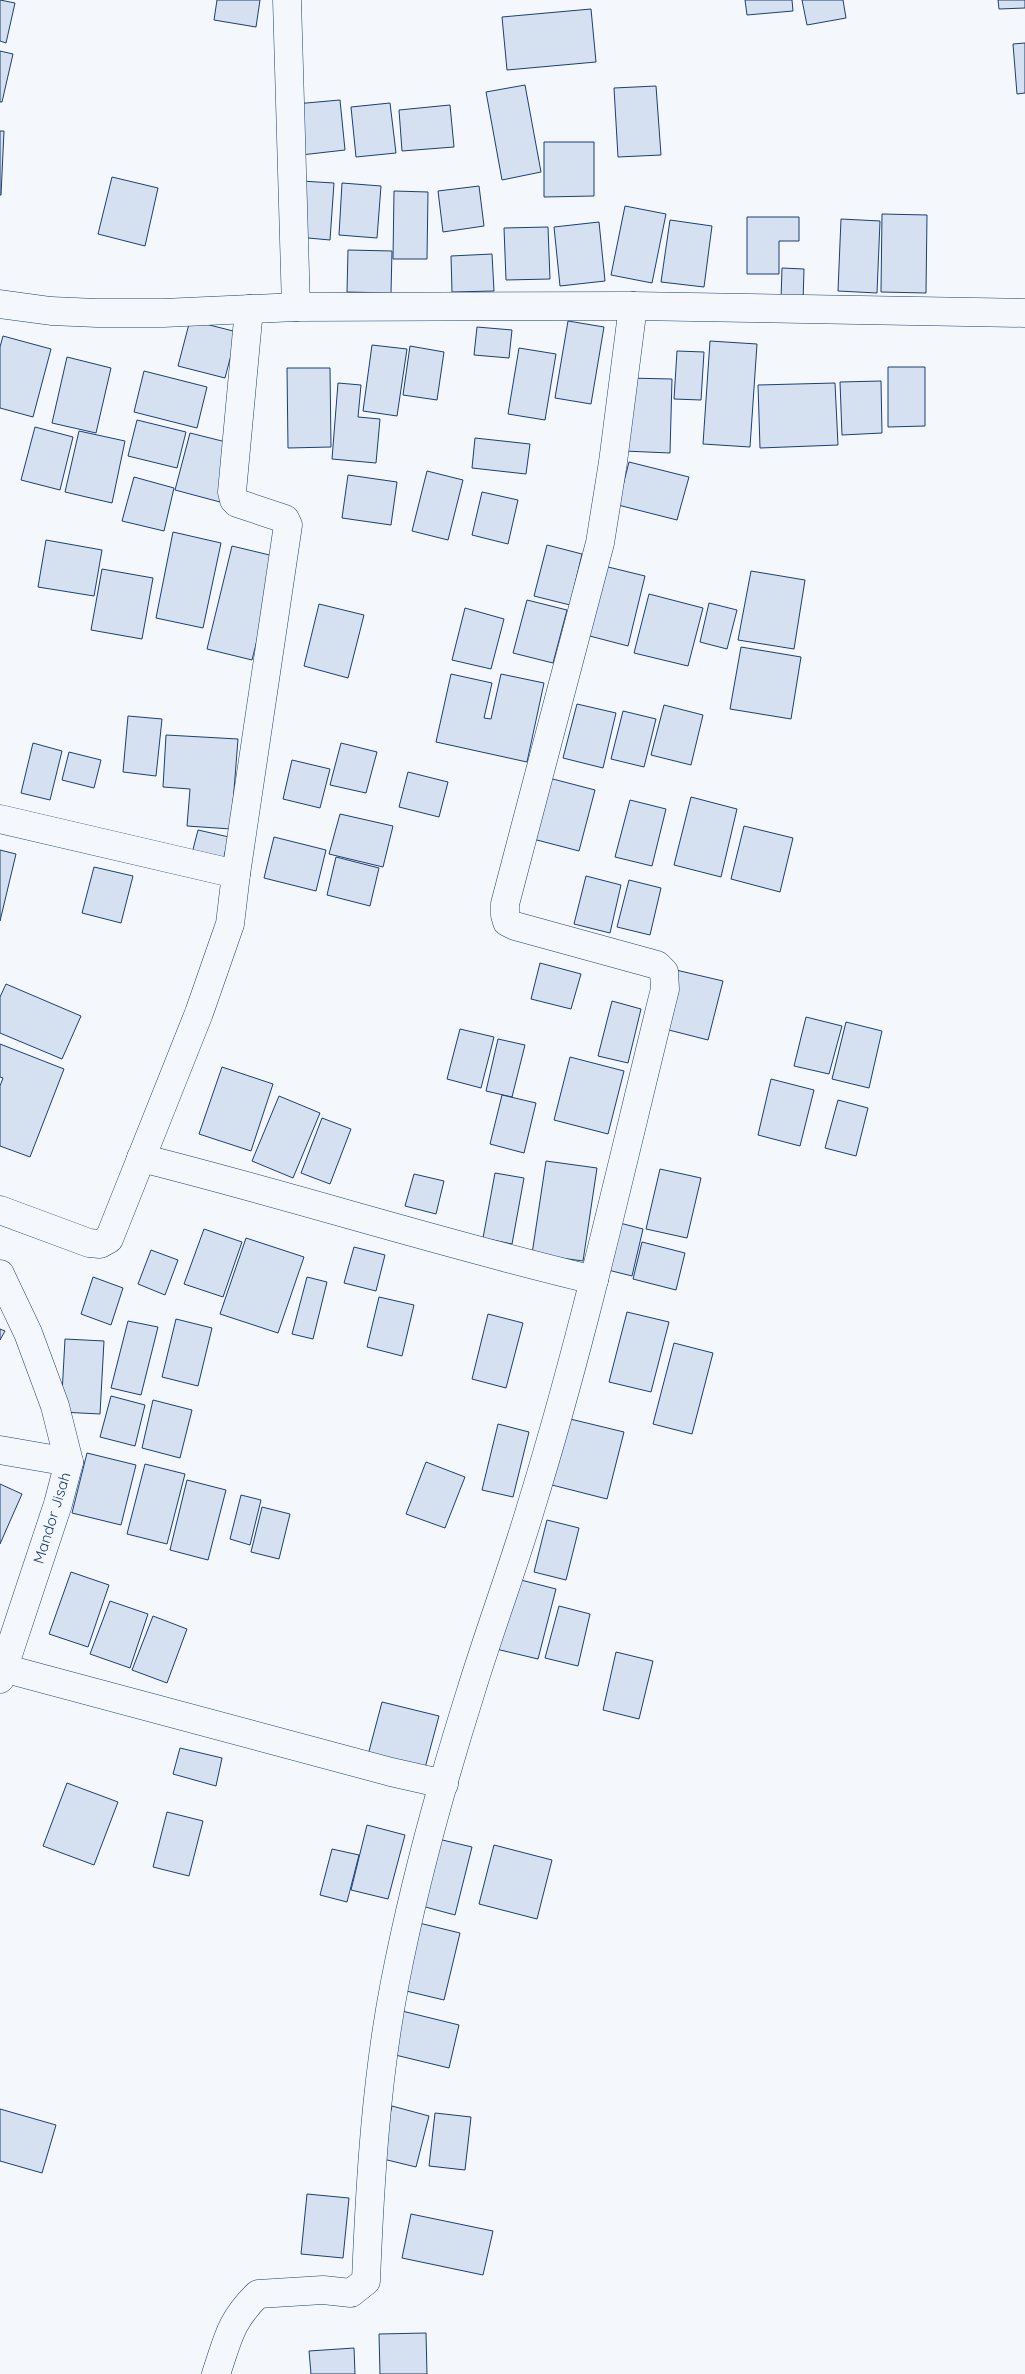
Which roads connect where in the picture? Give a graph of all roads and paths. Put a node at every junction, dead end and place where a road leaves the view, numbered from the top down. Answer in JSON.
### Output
{"nodes":[{"id":1,"x":287,"y":0,"type":"edge"},
{"id":2,"x":0,"y":304,"type":"edge"},
{"id":3,"x":633,"y":306,"type":"junction"},
{"id":4,"x":296,"y":307,"type":"junction"},
{"id":5,"x":248,"y":309,"type":"junction"},
{"id":6,"x":1025,"y":313,"type":"edge"},
{"id":7,"x":0,"y":819,"type":"edge"},
{"id":8,"x":236,"y":874,"type":"junction"},
{"id":9,"x":141,"y":1158,"type":"junction"},
{"id":10,"x":0,"y":1210,"type":"edge"},
{"id":11,"x":0,"y":1274,"type":"edge"},
{"id":12,"x":594,"y":1280,"type":"junction"},
{"id":13,"x":0,"y":1450,"type":"edge"},
{"id":14,"x":69,"y":1462,"type":"junction"},
{"id":15,"x":2,"y":1673,"type":"edge"},
{"id":16,"x":444,"y":1784,"type":"junction"},
{"id":17,"x":216,"y":2374,"type":"edge"}],
"edges":[{"from":1,"to":4,"type":"street"},
{"from":2,"to":5,"type":"street"},
{"from":3,"to":4,"type":"street"},
{"from":3,"to":6,"type":"street"},
{"from":3,"to":12,"type":"street"},
{"from":4,"to":5,"type":"street"},
{"from":5,"to":8,"type":"street"},
{"from":7,"to":8,"type":"street"},
{"from":8,"to":9,"type":"street"},
{"from":9,"to":10,"type":"street"},
{"from":9,"to":12,"type":"street"},
{"from":11,"to":14,"type":"street","name":"Mandor Jisah"},
{"from":12,"to":16,"type":"street"},
{"from":13,"to":14,"type":"street"},
{"from":14,"to":15,"type":"street","name":"Mandor Jisah"},
{"from":15,"to":16,"type":"street"},
{"from":16,"to":17,"type":"street"}]}
